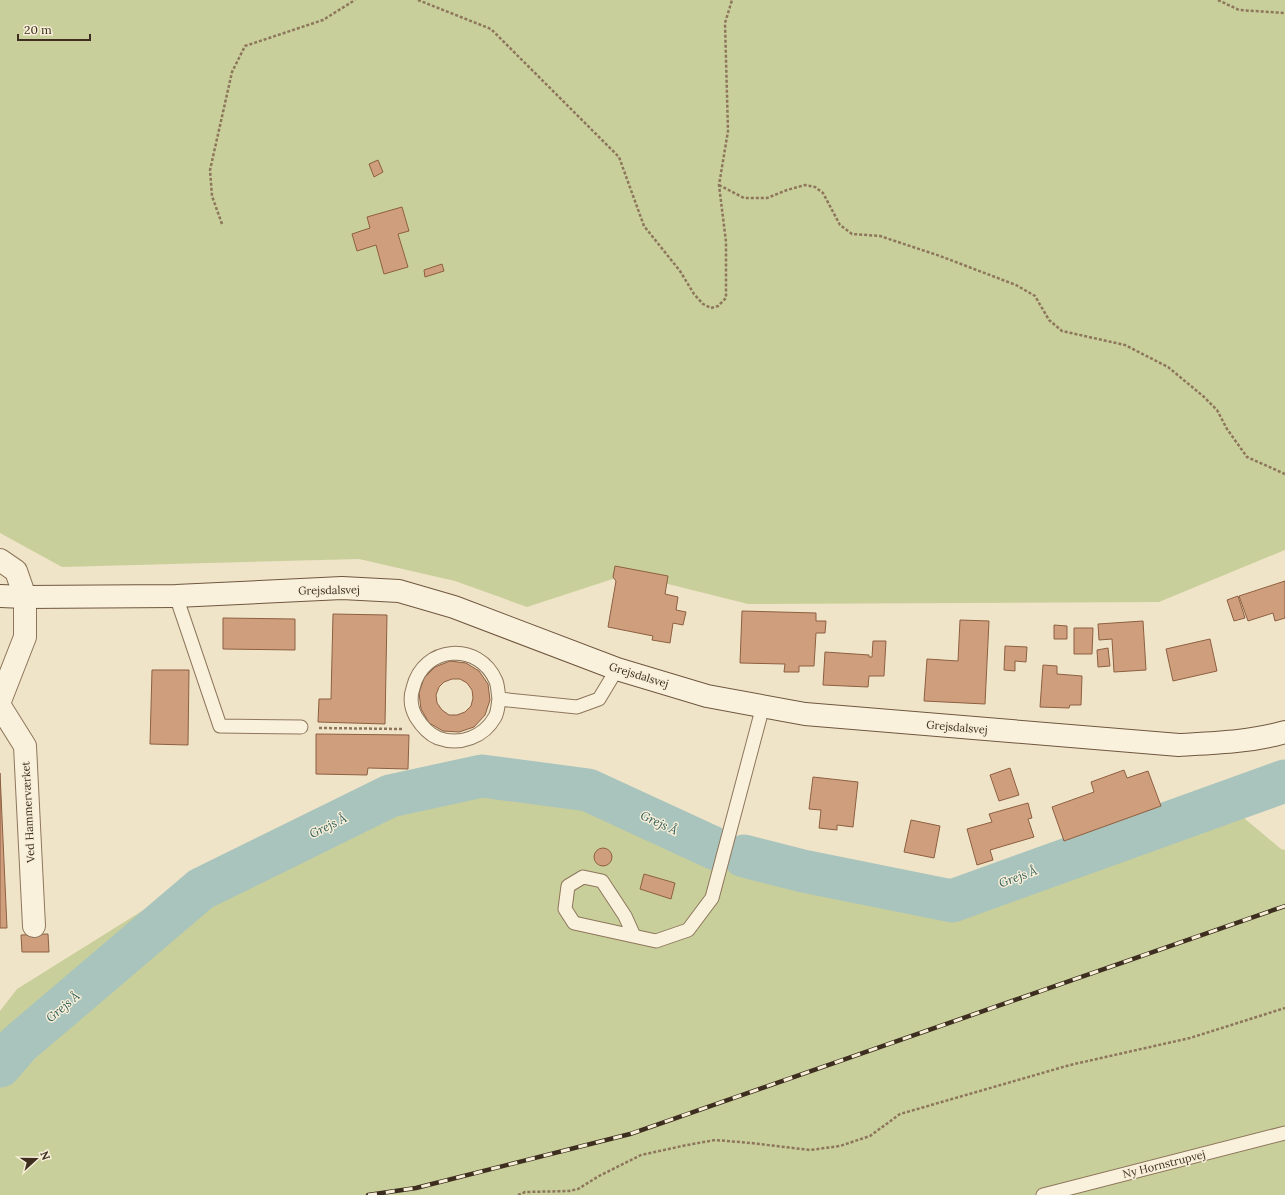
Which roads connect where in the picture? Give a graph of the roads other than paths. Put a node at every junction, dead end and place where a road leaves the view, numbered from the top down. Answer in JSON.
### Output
{"nodes":[{"id":1,"x":0,"y":560,"type":"edge"},
{"id":2,"x":0,"y":596,"type":"edge"},
{"id":3,"x":176,"y":596,"type":"junction"},
{"id":4,"x":25,"y":597,"type":"junction"},
{"id":5,"x":616,"y":669,"type":"junction"},
{"id":6,"x":499,"y":699,"type":"junction"},
{"id":7,"x":0,"y":701,"type":"edge"},
{"id":8,"x":0,"y":706,"type":"edge"},
{"id":9,"x":763,"y":706,"type":"junction"},
{"id":10,"x":301,"y":727,"type":"road end"},
{"id":11,"x":1285,"y":732,"type":"edge"},
{"id":12,"x":34,"y":926,"type":"dead end"},
{"id":13,"x":634,"y":936,"type":"junction"},
{"id":14,"x":1285,"y":1133,"type":"edge"},
{"id":15,"x":1043,"y":1195,"type":"edge"}],
"edges":[{"from":1,"to":4,"type":"street"},
{"from":2,"to":4,"type":"street","name":"Grejsdalsvej"},
{"from":3,"to":4,"type":"street","name":"Grejsdalsvej"},
{"from":3,"to":5,"type":"street","name":"Grejsdalsvej"},
{"from":3,"to":10,"type":"lane"},
{"from":4,"to":7,"type":"street"},
{"from":5,"to":6,"type":"lane"},
{"from":5,"to":9,"type":"street","name":"Grejsdalsvej"},
{"from":6,"to":6,"type":"lane"},
{"from":8,"to":12,"type":"street","name":"Ved Hammerværket"},
{"from":9,"to":11,"type":"street","name":"Grejsdalsvej"},
{"from":9,"to":13,"type":"lane"},
{"from":13,"to":13,"type":"lane"},
{"from":14,"to":15,"type":"lane","name":"Ny Hornstrupvej"}]}
